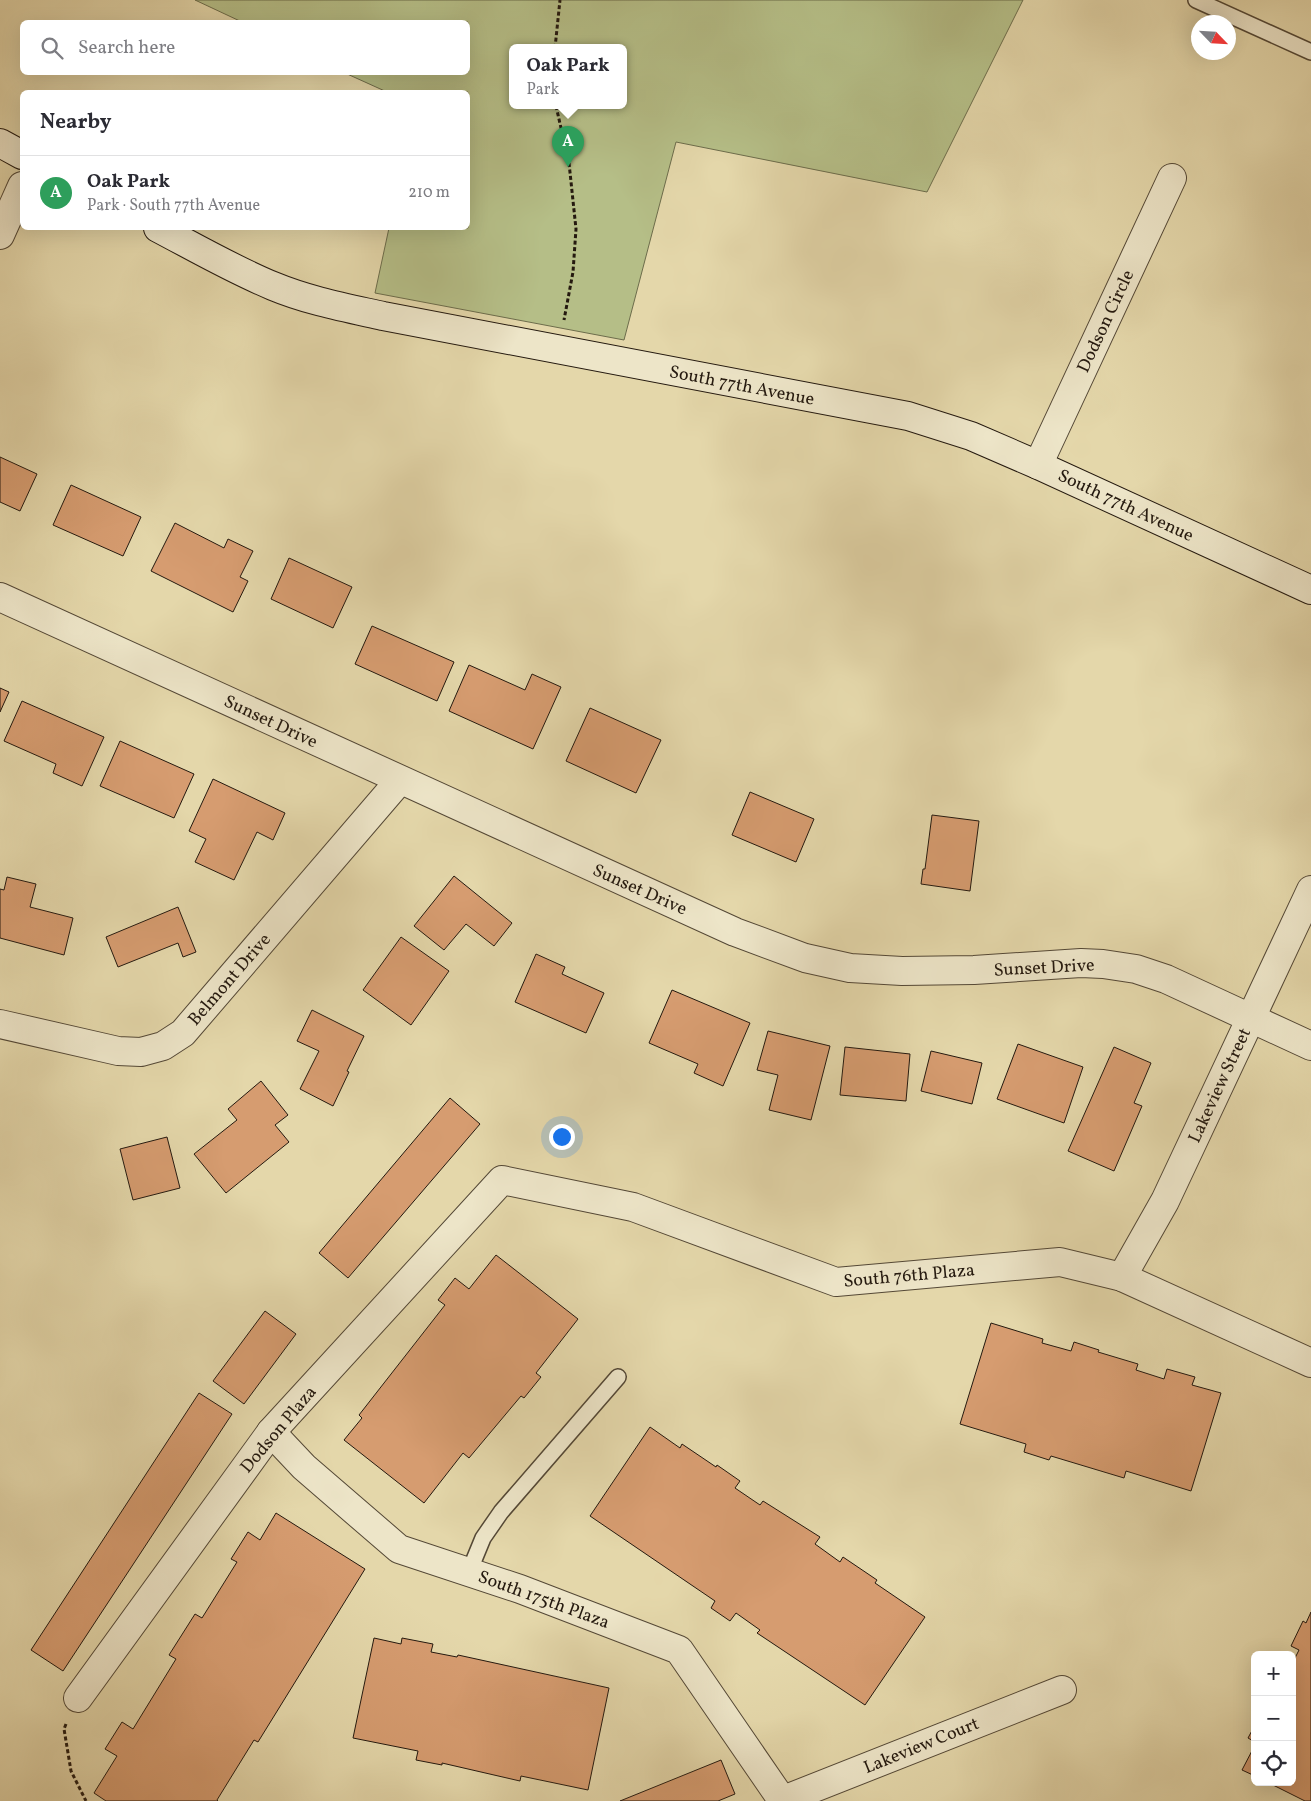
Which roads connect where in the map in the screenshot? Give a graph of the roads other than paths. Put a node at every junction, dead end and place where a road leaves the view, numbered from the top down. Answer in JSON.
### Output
{"nodes":[{"id":1,"x":1196,"y":0,"type":"edge"},
{"id":2,"x":1311,"y":52,"type":"edge"},
{"id":3,"x":0,"y":143,"type":"edge"},
{"id":4,"x":20,"y":154,"type":"edge"},
{"id":5,"x":1172,"y":178,"type":"dead end"},
{"id":6,"x":20,"y":190,"type":"edge"},
{"id":7,"x":162,"y":230,"type":"edge"},
{"id":8,"x":0,"y":235,"type":"edge"},
{"id":9,"x":1038,"y":465,"type":"junction"},
{"id":10,"x":1311,"y":590,"type":"edge"},
{"id":11,"x":0,"y":597,"type":"edge"},
{"id":12,"x":400,"y":780,"type":"junction"},
{"id":13,"x":1311,"y":890,"type":"edge"},
{"id":14,"x":1251,"y":1018,"type":"junction"},
{"id":15,"x":0,"y":1024,"type":"edge"},
{"id":16,"x":1311,"y":1046,"type":"edge"},
{"id":17,"x":502,"y":1180,"type":"joint"},
{"id":18,"x":1122,"y":1278,"type":"junction"},
{"id":19,"x":1311,"y":1363,"type":"edge"},
{"id":20,"x":618,"y":1377,"type":"dead end"},
{"id":21,"x":271,"y":1432,"type":"junction"},
{"id":22,"x":469,"y":1572,"type":"junction"},
{"id":23,"x":1062,"y":1690,"type":"dead end"},
{"id":24,"x":78,"y":1698,"type":"road end"},
{"id":25,"x":782,"y":1801,"type":"edge"}],
"edges":[{"from":1,"to":2,"type":"lane"},
{"from":3,"to":4,"type":"street"},
{"from":5,"to":9,"type":"street","name":"Dodson Circle"},
{"from":6,"to":8,"type":"street"},
{"from":7,"to":9,"type":"street","name":"South 77th Avenue"},
{"from":9,"to":10,"type":"street","name":"South 77th Avenue"},
{"from":11,"to":12,"type":"street","name":"Sunset Drive"},
{"from":12,"to":14,"type":"street","name":"Sunset Drive"},
{"from":12,"to":15,"type":"street","name":"Belmont Drive"},
{"from":13,"to":14,"type":"street","name":"Lakeview Street"},
{"from":14,"to":16,"type":"street","name":"Sunset Drive"},
{"from":14,"to":18,"type":"street","name":"Lakeview Street"},
{"from":17,"to":18,"type":"street","name":"South 76th Plaza"},
{"from":17,"to":21,"type":"street","name":"Dodson Plaza"},
{"from":18,"to":19,"type":"street","name":"South 76th Plaza"},
{"from":20,"to":22,"type":"lane"},
{"from":21,"to":22,"type":"street","name":"South 175th Plaza"},
{"from":21,"to":24,"type":"street","name":"Dodson Plaza"},
{"from":22,"to":25,"type":"street","name":"South 175th Plaza"},
{"from":23,"to":25,"type":"street","name":"Lakeview Court"}]}
